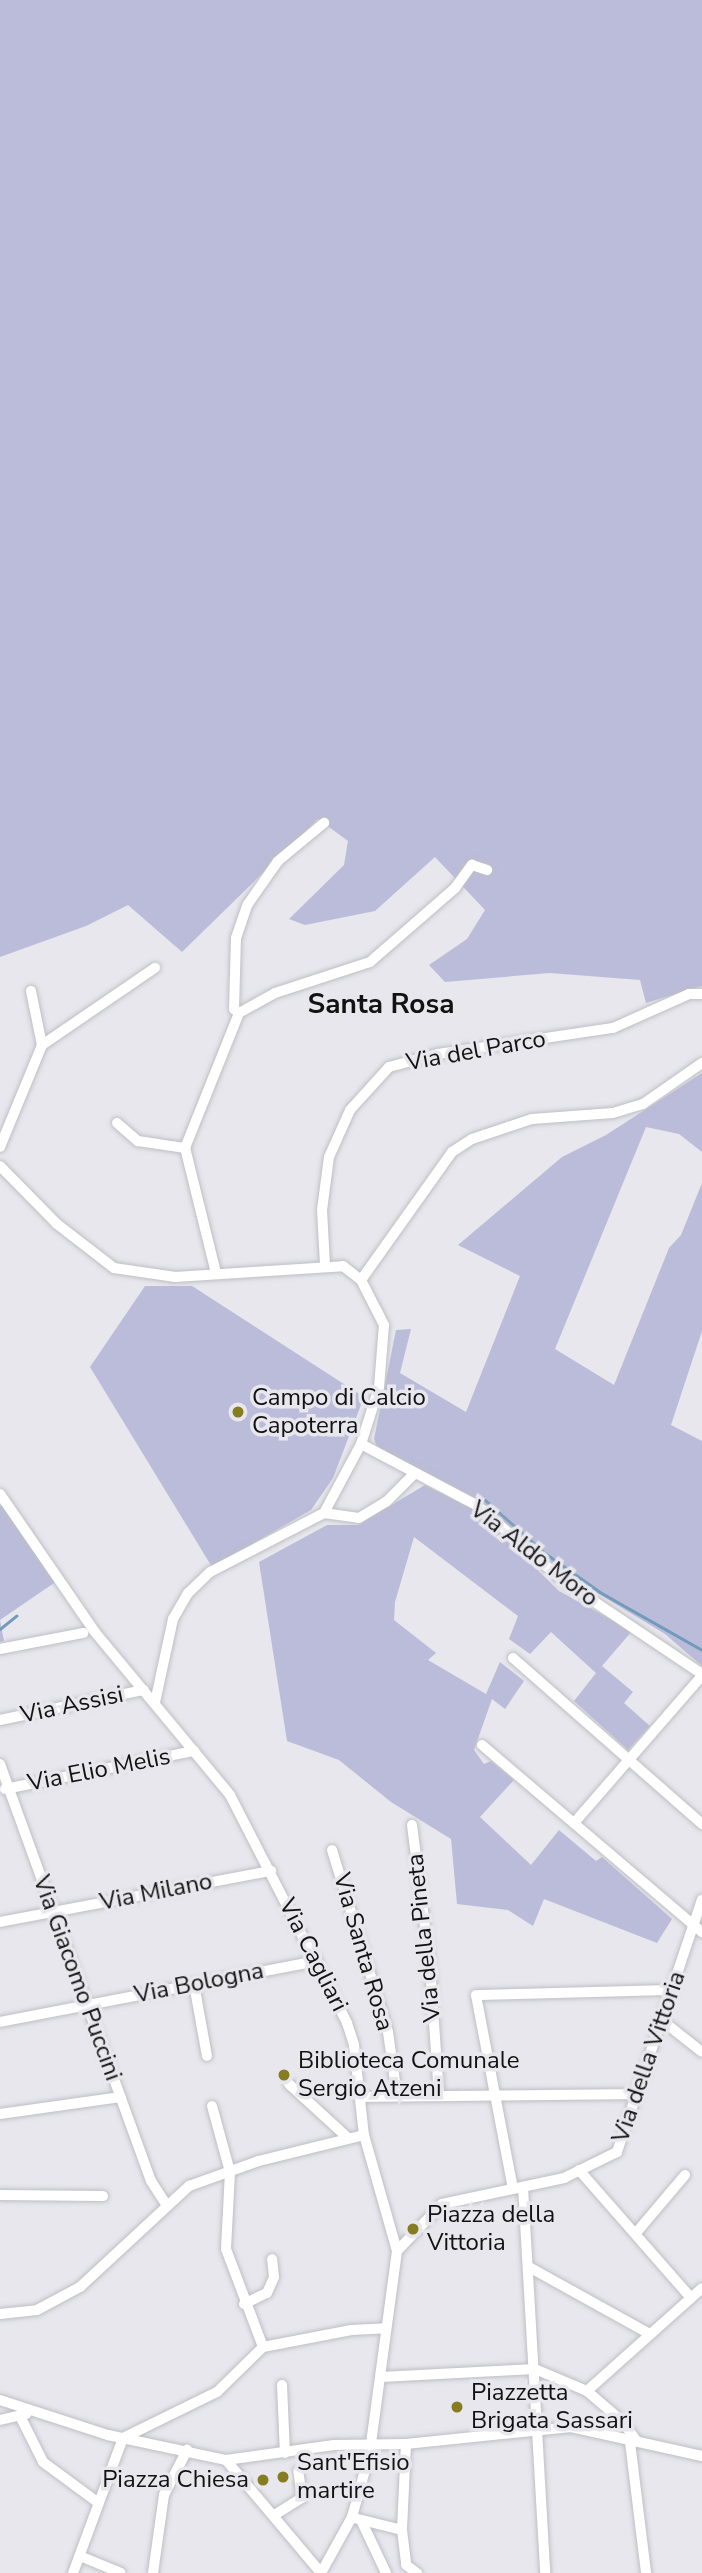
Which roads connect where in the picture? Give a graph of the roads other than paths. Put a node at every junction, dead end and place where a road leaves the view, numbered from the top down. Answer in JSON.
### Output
{"nodes":[{"id":1,"x":324,"y":823,"type":"dead end"},
{"id":2,"x":486,"y":870,"type":"dead end"},
{"id":3,"x":155,"y":968,"type":"dead end"},
{"id":4,"x":31,"y":991,"type":"dead end"},
{"id":5,"x":702,"y":994,"type":"edge"},
{"id":6,"x":239,"y":1013,"type":"junction"},
{"id":7,"x":42,"y":1045,"type":"junction"},
{"id":8,"x":702,"y":1063,"type":"edge"},
{"id":9,"x":117,"y":1123,"type":"dead end"},
{"id":10,"x":0,"y":1147,"type":"edge"},
{"id":11,"x":185,"y":1148,"type":"junction"},
{"id":12,"x":0,"y":1166,"type":"edge"},
{"id":13,"x":325,"y":1265,"type":"junction"},
{"id":14,"x":216,"y":1273,"type":"junction"},
{"id":15,"x":361,"y":1280,"type":"junction"},
{"id":16,"x":361,"y":1444,"type":"junction"},
{"id":17,"x":413,"y":1475,"type":"junction"},
{"id":18,"x":0,"y":1494,"type":"edge"},
{"id":19,"x":324,"y":1513,"type":"junction"},
{"id":20,"x":89,"y":1632,"type":"junction"},
{"id":21,"x":0,"y":1649,"type":"edge"},
{"id":22,"x":513,"y":1658,"type":"dead end"},
{"id":23,"x":702,"y":1675,"type":"edge"},
{"id":24,"x":144,"y":1690,"type":"junction"},
{"id":25,"x":155,"y":1702,"type":"junction"},
{"id":26,"x":0,"y":1720,"type":"edge"},
{"id":27,"x":482,"y":1745,"type":"dead end"},
{"id":28,"x":194,"y":1751,"type":"junction"},
{"id":29,"x":630,"y":1759,"type":"junction"},
{"id":30,"x":0,"y":1764,"type":"edge"},
{"id":31,"x":5,"y":1789,"type":"junction"},
{"id":32,"x":574,"y":1823,"type":"junction"},
{"id":33,"x":702,"y":1824,"type":"edge"},
{"id":34,"x":412,"y":1825,"type":"dead end"},
{"id":35,"x":332,"y":1850,"type":"dead end"},
{"id":36,"x":271,"y":1871,"type":"junction"},
{"id":37,"x":702,"y":1900,"type":"edge"},
{"id":38,"x":53,"y":1911,"type":"junction"},
{"id":39,"x":0,"y":1922,"type":"edge"},
{"id":40,"x":698,"y":1930,"type":"edge"},
{"id":41,"x":317,"y":1961,"type":"junction"},
{"id":42,"x":194,"y":1984,"type":"junction"},
{"id":43,"x":673,"y":1990,"type":"junction"},
{"id":44,"x":87,"y":2004,"type":"junction"},
{"id":45,"x":0,"y":2022,"type":"edge"},
{"id":46,"x":664,"y":2022,"type":"junction"},
{"id":47,"x":702,"y":2052,"type":"edge"},
{"id":48,"x":207,"y":2056,"type":"dead end"},
{"id":49,"x":289,"y":2084,"type":"dead end"},
{"id":50,"x":495,"y":2092,"type":"junction"},
{"id":51,"x":439,"y":2094,"type":"junction"},
{"id":52,"x":639,"y":2094,"type":"junction"},
{"id":53,"x":397,"y":2095,"type":"junction"},
{"id":54,"x":121,"y":2097,"type":"junction"},
{"id":55,"x":360,"y":2097,"type":"junction"},
{"id":56,"x":212,"y":2106,"type":"dead end"},
{"id":57,"x":0,"y":2114,"type":"edge"},
{"id":58,"x":364,"y":2134,"type":"junction"},
{"id":59,"x":348,"y":2138,"type":"junction"},
{"id":60,"x":579,"y":2171,"type":"junction"},
{"id":61,"x":229,"y":2172,"type":"junction"},
{"id":62,"x":685,"y":2175,"type":"dead end"},
{"id":63,"x":518,"y":2188,"type":"junction"},
{"id":64,"x":184,"y":2190,"type":"junction"},
{"id":65,"x":157,"y":2191,"type":"junction"},
{"id":66,"x":0,"y":2195,"type":"edge"},
{"id":67,"x":103,"y":2196,"type":"dead end"},
{"id":68,"x":167,"y":2206,"type":"junction"},
{"id":69,"x":636,"y":2233,"type":"junction"},
{"id":70,"x":397,"y":2251,"type":"junction"},
{"id":71,"x":272,"y":2259,"type":"dead end"},
{"id":72,"x":529,"y":2267,"type":"junction"},
{"id":73,"x":702,"y":2288,"type":"edge"},
{"id":74,"x":691,"y":2298,"type":"junction"},
{"id":75,"x":244,"y":2304,"type":"junction"},
{"id":76,"x":0,"y":2314,"type":"edge"},
{"id":77,"x":386,"y":2328,"type":"junction"},
{"id":78,"x":650,"y":2334,"type":"junction"},
{"id":79,"x":263,"y":2347,"type":"junction"},
{"id":80,"x":535,"y":2370,"type":"junction"},
{"id":81,"x":381,"y":2377,"type":"junction"},
{"id":82,"x":282,"y":2385,"type":"dead end"},
{"id":83,"x":587,"y":2391,"type":"junction"},
{"id":84,"x":0,"y":2400,"type":"edge"},
{"id":85,"x":36,"y":2412,"type":"junction"},
{"id":86,"x":20,"y":2416,"type":"junction"},
{"id":87,"x":0,"y":2420,"type":"edge"},
{"id":88,"x":538,"y":2431,"type":"junction"},
{"id":89,"x":123,"y":2438,"type":"junction"},
{"id":90,"x":634,"y":2442,"type":"junction"},
{"id":91,"x":406,"y":2444,"type":"junction"},
{"id":92,"x":371,"y":2445,"type":"junction"},
{"id":93,"x":187,"y":2450,"type":"junction"},
{"id":94,"x":285,"y":2453,"type":"junction"},
{"id":95,"x":702,"y":2456,"type":"edge"},
{"id":96,"x":226,"y":2460,"type":"junction"},
{"id":97,"x":298,"y":2471,"type":"dead end"},
{"id":98,"x":97,"y":2502,"type":"junction"},
{"id":99,"x":276,"y":2514,"type":"junction"},
{"id":100,"x":356,"y":2519,"type":"junction"},
{"id":101,"x":402,"y":2530,"type":"junction"},
{"id":102,"x":80,"y":2556,"type":"junction"},
{"id":103,"x":74,"y":2573,"type":"edge"},
{"id":104,"x":121,"y":2573,"type":"edge"},
{"id":105,"x":153,"y":2573,"type":"edge"},
{"id":106,"x":321,"y":2573,"type":"edge"},
{"id":107,"x":386,"y":2573,"type":"edge"},
{"id":108,"x":417,"y":2573,"type":"edge"},
{"id":109,"x":545,"y":2573,"type":"edge"},
{"id":110,"x":646,"y":2573,"type":"edge"}],
"edges":[{"from":1,"to":6,"type":"street"},
{"from":2,"to":6,"type":"street"},
{"from":3,"to":7,"type":"street"},
{"from":4,"to":7,"type":"street"},
{"from":5,"to":13,"type":"street","name":"Via del Parco"},
{"from":6,"to":11,"type":"street"},
{"from":7,"to":10,"type":"street"},
{"from":8,"to":15,"type":"street"},
{"from":9,"to":11,"type":"street"},
{"from":11,"to":14,"type":"street"},
{"from":12,"to":14,"type":"street"},
{"from":13,"to":14,"type":"street"},
{"from":13,"to":15,"type":"street"},
{"from":15,"to":16,"type":"street"},
{"from":16,"to":17,"type":"street","name":"Via Aldo Moro"},
{"from":16,"to":19,"type":"street"},
{"from":17,"to":19,"type":"street"},
{"from":17,"to":23,"type":"street","name":"Via Aldo Moro"},
{"from":18,"to":20,"type":"street","name":"Via Cagliari"},
{"from":19,"to":25,"type":"street"},
{"from":20,"to":21,"type":"street"},
{"from":20,"to":24,"type":"street","name":"Via Cagliari"},
{"from":22,"to":29,"type":"street"},
{"from":23,"to":29,"type":"street"},
{"from":24,"to":25,"type":"street","name":"Via Cagliari"},
{"from":24,"to":26,"type":"street","name":"Via Assisi"},
{"from":25,"to":28,"type":"street","name":"Via Cagliari"},
{"from":27,"to":32,"type":"street"},
{"from":28,"to":31,"type":"street","name":"Via Elio Melis"},
{"from":28,"to":36,"type":"street","name":"Via Cagliari"},
{"from":29,"to":32,"type":"street"},
{"from":29,"to":33,"type":"street"},
{"from":30,"to":31,"type":"street","name":"Via Giacomo Puccini"},
{"from":31,"to":38,"type":"street","name":"Via Giacomo Puccini"},
{"from":32,"to":40,"type":"street"},
{"from":34,"to":51,"type":"street","name":"Via della Pineta"},
{"from":35,"to":53,"type":"street","name":"Via Santa Rosa"},
{"from":36,"to":38,"type":"street","name":"Via Milano"},
{"from":36,"to":41,"type":"street","name":"Via Cagliari"},
{"from":37,"to":40,"type":"street","name":"Via della Vittoria"},
{"from":38,"to":39,"type":"street","name":"Via Milano"},
{"from":38,"to":44,"type":"street","name":"Via Giacomo Puccini"},
{"from":40,"to":43,"type":"street","name":"Via della Vittoria"},
{"from":41,"to":42,"type":"street","name":"Via Bologna"},
{"from":41,"to":55,"type":"street","name":"Via Cagliari"},
{"from":42,"to":44,"type":"street","name":"Via Bologna"},
{"from":42,"to":48,"type":"street"},
{"from":43,"to":46,"type":"street","name":"Via della Vittoria"},
{"from":43,"to":50,"type":"street"},
{"from":44,"to":45,"type":"street","name":"Via Bologna"},
{"from":44,"to":54,"type":"street","name":"Via Giacomo Puccini"},
{"from":46,"to":47,"type":"street"},
{"from":46,"to":52,"type":"street","name":"Via della Vittoria"},
{"from":49,"to":59,"type":"street"},
{"from":50,"to":51,"type":"street"},
{"from":50,"to":52,"type":"street"},
{"from":50,"to":63,"type":"street"},
{"from":51,"to":53,"type":"street"},
{"from":52,"to":60,"type":"street","name":"Via della Vittoria"},
{"from":53,"to":55,"type":"street"},
{"from":54,"to":57,"type":"street"},
{"from":54,"to":65,"type":"street","name":"Via Giacomo Puccini"},
{"from":55,"to":58,"type":"street","name":"Via Cagliari"},
{"from":56,"to":61,"type":"street"},
{"from":58,"to":59,"type":"street"},
{"from":58,"to":70,"type":"street","name":"Via Cagliari"},
{"from":59,"to":61,"type":"street"},
{"from":60,"to":63,"type":"street","name":"Via della Vittoria"},
{"from":60,"to":69,"type":"street"},
{"from":61,"to":64,"type":"street"},
{"from":61,"to":75,"type":"street"},
{"from":62,"to":69,"type":"street"},
{"from":63,"to":70,"type":"street","name":"Via della Vittoria"},
{"from":63,"to":72,"type":"street"},
{"from":64,"to":65,"type":"street"},
{"from":64,"to":68,"type":"street"},
{"from":65,"to":68,"type":"street","name":"Via Giacomo Puccini"},
{"from":66,"to":67,"type":"street"},
{"from":68,"to":76,"type":"street"},
{"from":69,"to":74,"type":"street"},
{"from":70,"to":77,"type":"street","name":"Via Cagliari"},
{"from":71,"to":75,"type":"street"},
{"from":72,"to":78,"type":"street"},
{"from":72,"to":80,"type":"street"},
{"from":73,"to":74,"type":"street"},
{"from":74,"to":78,"type":"street"},
{"from":75,"to":79,"type":"street"},
{"from":77,"to":79,"type":"street"},
{"from":77,"to":81,"type":"street","name":"Via Cagliari"},
{"from":78,"to":83,"type":"street"},
{"from":79,"to":89,"type":"street"},
{"from":80,"to":81,"type":"street"},
{"from":80,"to":83,"type":"street"},
{"from":80,"to":88,"type":"street"},
{"from":81,"to":92,"type":"street","name":"Via Cagliari"},
{"from":82,"to":94,"type":"street"},
{"from":83,"to":90,"type":"street"},
{"from":84,"to":85,"type":"street"},
{"from":85,"to":86,"type":"street"},
{"from":85,"to":89,"type":"street"},
{"from":86,"to":87,"type":"street"},
{"from":86,"to":98,"type":"street"},
{"from":88,"to":90,"type":"street"},
{"from":88,"to":91,"type":"street"},
{"from":88,"to":109,"type":"street"},
{"from":89,"to":93,"type":"street"},
{"from":89,"to":98,"type":"street"},
{"from":90,"to":95,"type":"street"},
{"from":90,"to":110,"type":"street"},
{"from":91,"to":92,"type":"street"},
{"from":91,"to":101,"type":"street"},
{"from":92,"to":94,"type":"street"},
{"from":92,"to":100,"type":"street","name":"Via Cagliari"},
{"from":93,"to":96,"type":"street"},
{"from":93,"to":105,"type":"street"},
{"from":94,"to":96,"type":"street"},
{"from":96,"to":99,"type":"street"},
{"from":97,"to":99,"type":"street"},
{"from":98,"to":102,"type":"street"},
{"from":99,"to":106,"type":"street"},
{"from":100,"to":101,"type":"street"},
{"from":100,"to":106,"type":"street","name":"Via Cagliari"},
{"from":100,"to":107,"type":"street"},
{"from":101,"to":108,"type":"street"},
{"from":102,"to":103,"type":"street"},
{"from":102,"to":104,"type":"street"}]}
